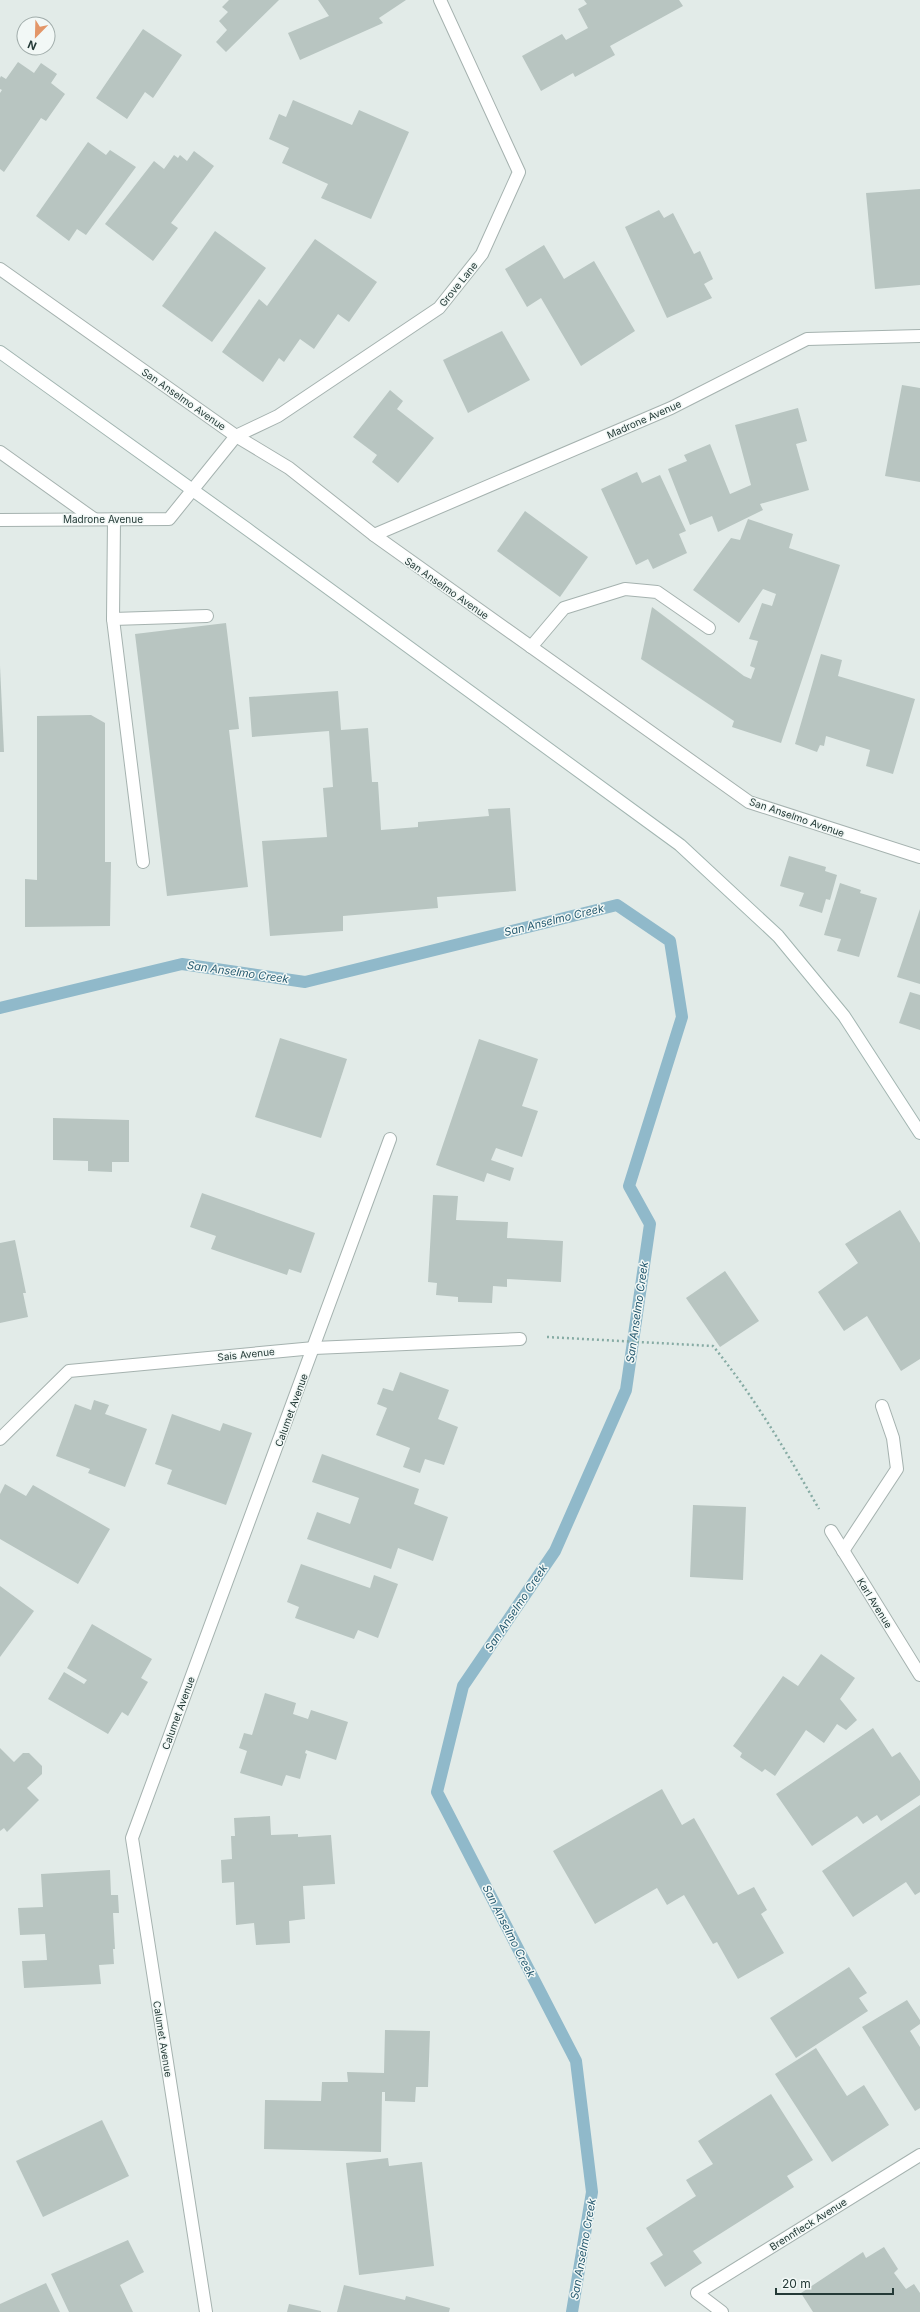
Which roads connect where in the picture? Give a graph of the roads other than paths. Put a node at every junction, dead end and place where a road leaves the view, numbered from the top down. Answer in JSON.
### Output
{"nodes":[{"id":1,"x":440,"y":0,"type":"edge"},
{"id":2,"x":0,"y":268,"type":"edge"},
{"id":3,"x":920,"y":336,"type":"edge"},
{"id":4,"x":0,"y":352,"type":"edge"},
{"id":5,"x":236,"y":436,"type":"junction"},
{"id":6,"x":0,"y":452,"type":"edge"},
{"id":7,"x":193,"y":490,"type":"junction"},
{"id":8,"x":94,"y":519,"type":"junction"},
{"id":9,"x":0,"y":520,"type":"edge"},
{"id":10,"x":114,"y":520,"type":"junction"},
{"id":11,"x":374,"y":535,"type":"junction"},
{"id":12,"x":207,"y":616,"type":"dead end"},
{"id":13,"x":113,"y":619,"type":"junction"},
{"id":14,"x":709,"y":628,"type":"dead end"},
{"id":15,"x":530,"y":647,"type":"junction"},
{"id":16,"x":920,"y":857,"type":"edge"},
{"id":17,"x":142,"y":862,"type":"dead end"},
{"id":18,"x":920,"y":1133,"type":"edge"},
{"id":19,"x":390,"y":1139,"type":"dead end"},
{"id":20,"x":520,"y":1339,"type":"dead end"},
{"id":21,"x":314,"y":1348,"type":"junction"},
{"id":22,"x":882,"y":1406,"type":"dead end"},
{"id":23,"x":0,"y":1439,"type":"edge"},
{"id":24,"x":831,"y":1530,"type":"road end"},
{"id":25,"x":843,"y":1551,"type":"junction"},
{"id":26,"x":920,"y":1676,"type":"edge"},
{"id":27,"x":920,"y":2154,"type":"edge"},
{"id":28,"x":206,"y":2312,"type":"edge"},
{"id":29,"x":722,"y":2312,"type":"edge"}],
"edges":[{"from":1,"to":5,"type":"street","name":"Grove Lane"},
{"from":2,"to":5,"type":"street","name":"San Anselmo Avenue"},
{"from":3,"to":11,"type":"street","name":"Madrone Avenue"},
{"from":4,"to":7,"type":"street"},
{"from":5,"to":7,"type":"street","name":"Grove Lane"},
{"from":5,"to":11,"type":"street","name":"San Anselmo Avenue"},
{"from":6,"to":8,"type":"street"},
{"from":7,"to":10,"type":"street","name":"Madrone Avenue"},
{"from":7,"to":18,"type":"street"},
{"from":8,"to":9,"type":"street","name":"Madrone Avenue"},
{"from":8,"to":10,"type":"street","name":"Madrone Avenue"},
{"from":10,"to":13,"type":"street"},
{"from":11,"to":15,"type":"street","name":"San Anselmo Avenue"},
{"from":12,"to":13,"type":"street"},
{"from":13,"to":17,"type":"street"},
{"from":14,"to":15,"type":"street"},
{"from":15,"to":16,"type":"street","name":"San Anselmo Avenue"},
{"from":19,"to":21,"type":"street","name":"Calumet Avenue"},
{"from":20,"to":21,"type":"street","name":"Sais Avenue"},
{"from":21,"to":23,"type":"street","name":"Sais Avenue"},
{"from":21,"to":28,"type":"street","name":"Calumet Avenue"},
{"from":22,"to":25,"type":"street"},
{"from":24,"to":25,"type":"street","name":"Karl Avenue"},
{"from":25,"to":26,"type":"street","name":"Karl Avenue"},
{"from":27,"to":29,"type":"street","name":"Brennfleck Avenue"}]}
